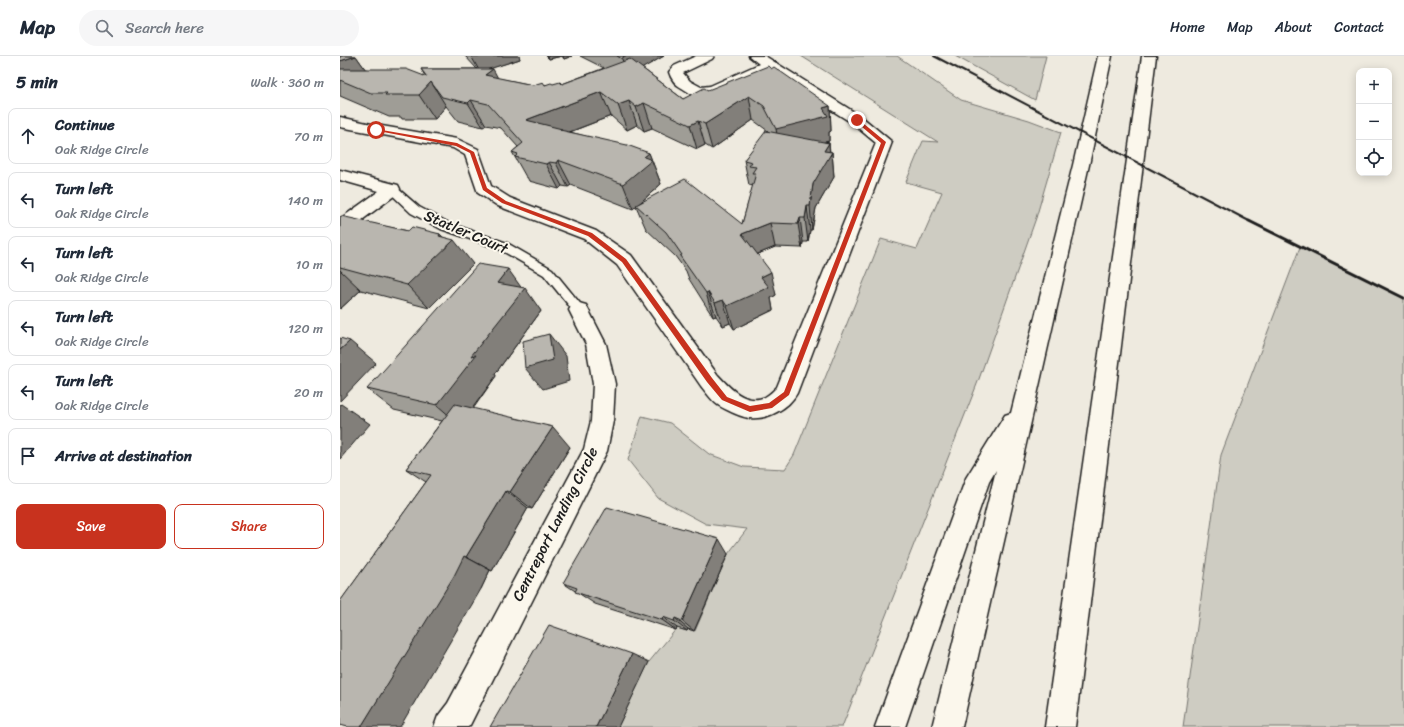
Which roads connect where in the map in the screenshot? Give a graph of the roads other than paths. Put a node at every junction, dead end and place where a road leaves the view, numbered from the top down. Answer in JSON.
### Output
{"nodes":[{"id":1,"x":707,"y":56,"type":"edge"},
{"id":2,"x":1105,"y":56,"type":"edge"},
{"id":3,"x":1149,"y":56,"type":"edge"},
{"id":4,"x":763,"y":60,"type":"edge"},
{"id":5,"x":340,"y":122,"type":"edge"},
{"id":6,"x":340,"y":175,"type":"edge"},
{"id":7,"x":392,"y":188,"type":"junction"},
{"id":8,"x":340,"y":228,"type":"edge"},
{"id":9,"x":579,"y":310,"type":"joint"},
{"id":10,"x":1023,"y":408,"type":"junction"},
{"id":11,"x":449,"y":727,"type":"edge"},
{"id":12,"x":890,"y":727,"type":"edge"},
{"id":13,"x":947,"y":727,"type":"edge"},
{"id":14,"x":1060,"y":727,"type":"edge"}],
"edges":[{"from":1,"to":4,"type":"main road"},
{"from":2,"to":10,"type":"main road"},
{"from":3,"to":14,"type":"main road"},
{"from":4,"to":5,"type":"main road"},
{"from":6,"to":7,"type":"main road","name":"Statler Court"},
{"from":7,"to":8,"type":"main road"},
{"from":7,"to":9,"type":"lane","name":"Statler Court"},
{"from":9,"to":11,"type":"main road","name":"Centreport Landing Circle"},
{"from":10,"to":12,"type":"main road"},
{"from":10,"to":13,"type":"main road"}]}
